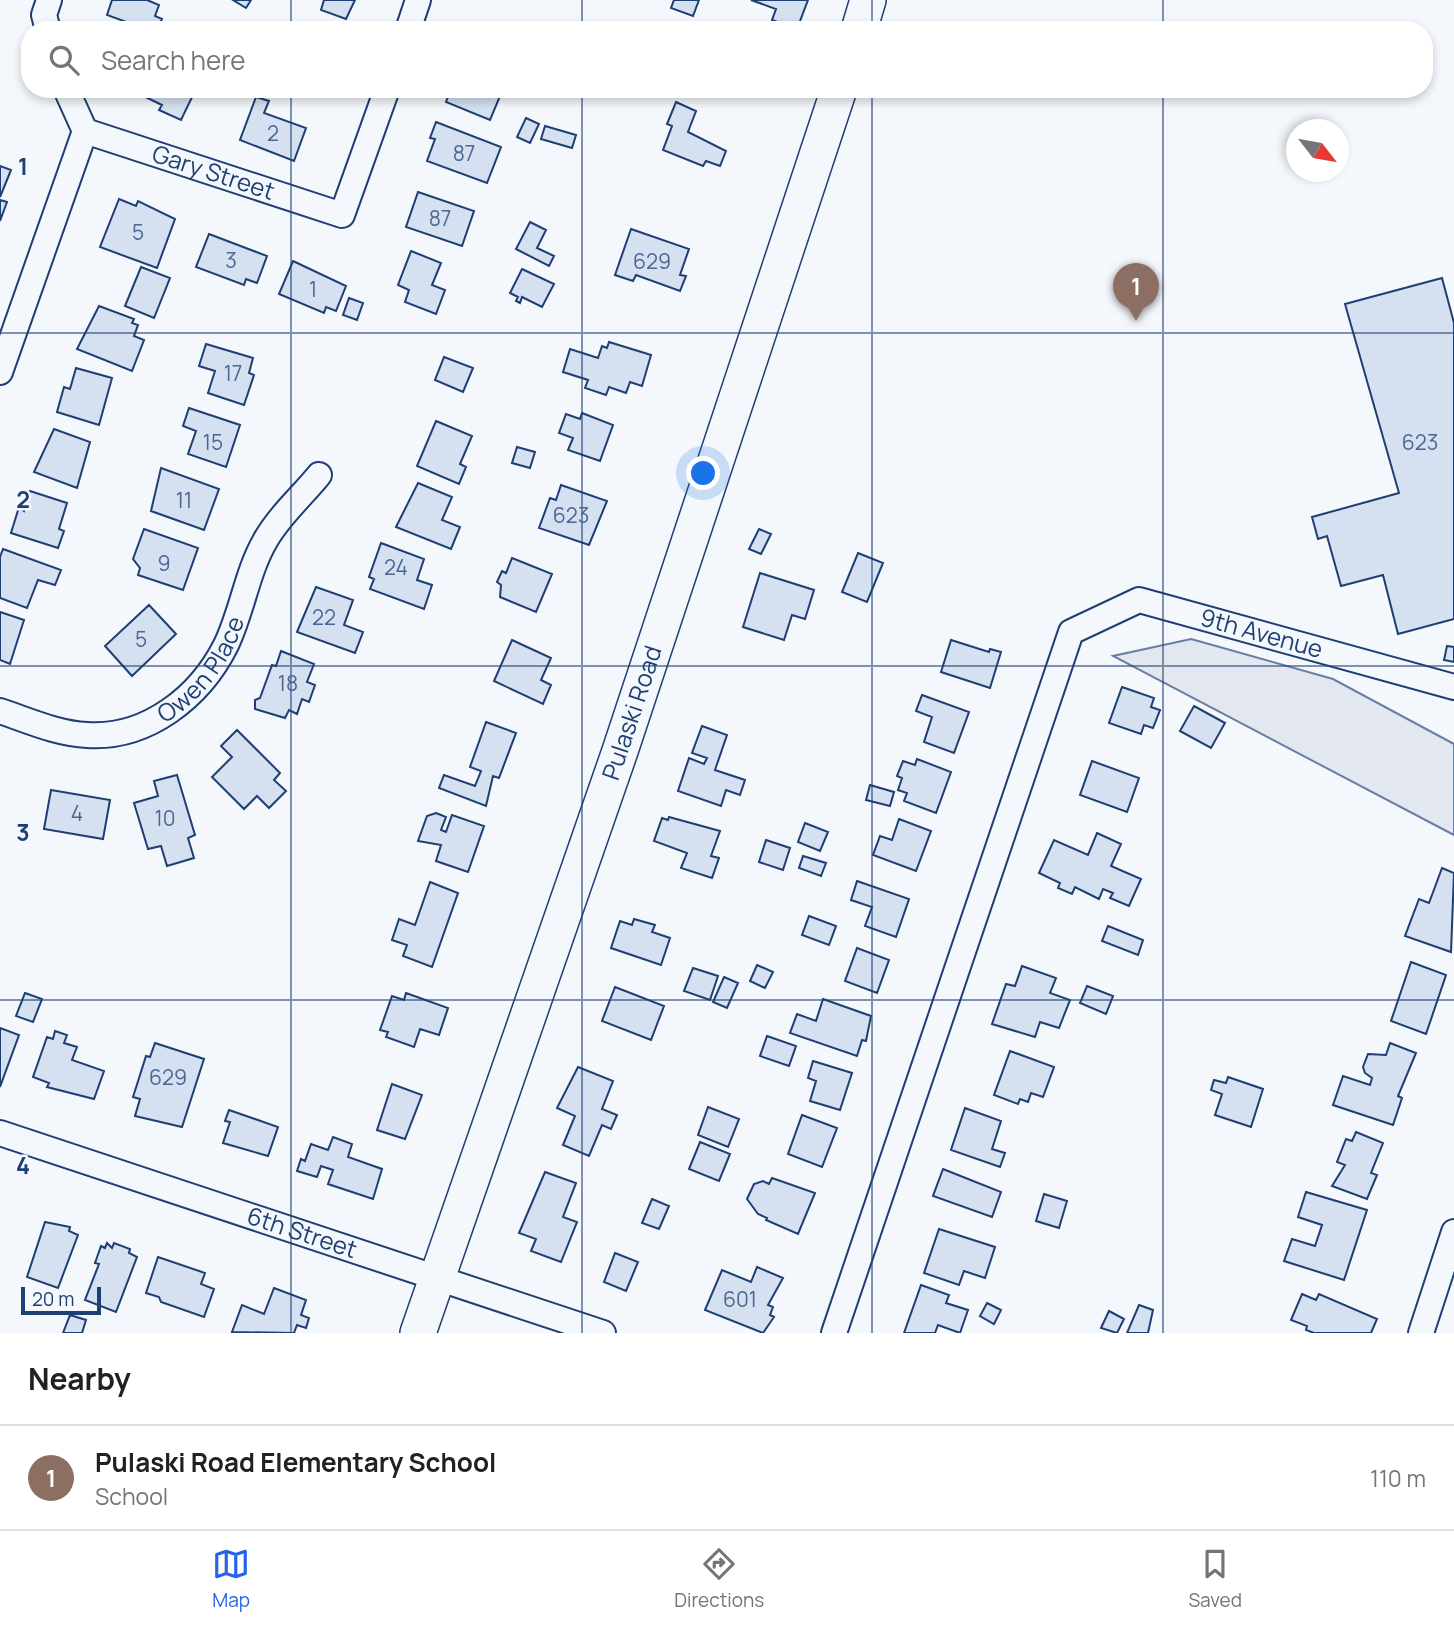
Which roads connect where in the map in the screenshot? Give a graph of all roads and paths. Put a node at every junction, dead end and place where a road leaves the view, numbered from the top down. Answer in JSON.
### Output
{"nodes":[{"id":1,"x":50,"y":0,"type":"edge"},
{"id":2,"x":418,"y":0,"type":"edge"},
{"id":3,"x":868,"y":0,"type":"edge"},
{"id":4,"x":46,"y":21,"type":"edge"},
{"id":5,"x":411,"y":21,"type":"edge"},
{"id":6,"x":862,"y":21,"type":"edge"},
{"id":7,"x":70,"y":98,"type":"edge"},
{"id":8,"x":384,"y":98,"type":"edge"},
{"id":9,"x":836,"y":98,"type":"edge"},
{"id":10,"x":85,"y":131,"type":"junction"},
{"id":11,"x":0,"y":372,"type":"edge"},
{"id":12,"x":319,"y":475,"type":"dead end"},
{"id":13,"x":1454,"y":687,"type":"edge"},
{"id":14,"x":0,"y":711,"type":"edge"},
{"id":15,"x":0,"y":1133,"type":"edge"},
{"id":16,"x":1454,"y":1232,"type":"edge"},
{"id":17,"x":438,"y":1278,"type":"junction"},
{"id":18,"x":418,"y":1333,"type":"edge"},
{"id":19,"x":603,"y":1333,"type":"edge"},
{"id":20,"x":834,"y":1333,"type":"edge"},
{"id":21,"x":1421,"y":1333,"type":"edge"}],
"edges":[{"from":1,"to":4,"type":"street"},
{"from":2,"to":5,"type":"street"},
{"from":3,"to":6,"type":"main road"},
{"from":7,"to":10,"type":"street"},
{"from":8,"to":10,"type":"street","name":"Gary Street"},
{"from":9,"to":17,"type":"main road","name":"Pulaski Road"},
{"from":10,"to":11,"type":"street"},
{"from":12,"to":14,"type":"street","name":"Owen Place"},
{"from":13,"to":20,"type":"street","name":"9th Avenue"},
{"from":15,"to":17,"type":"street","name":"6th Street"},
{"from":16,"to":21,"type":"street"},
{"from":17,"to":18,"type":"main road","name":"Pulaski Road"},
{"from":17,"to":19,"type":"street","name":"6th Street"}]}
